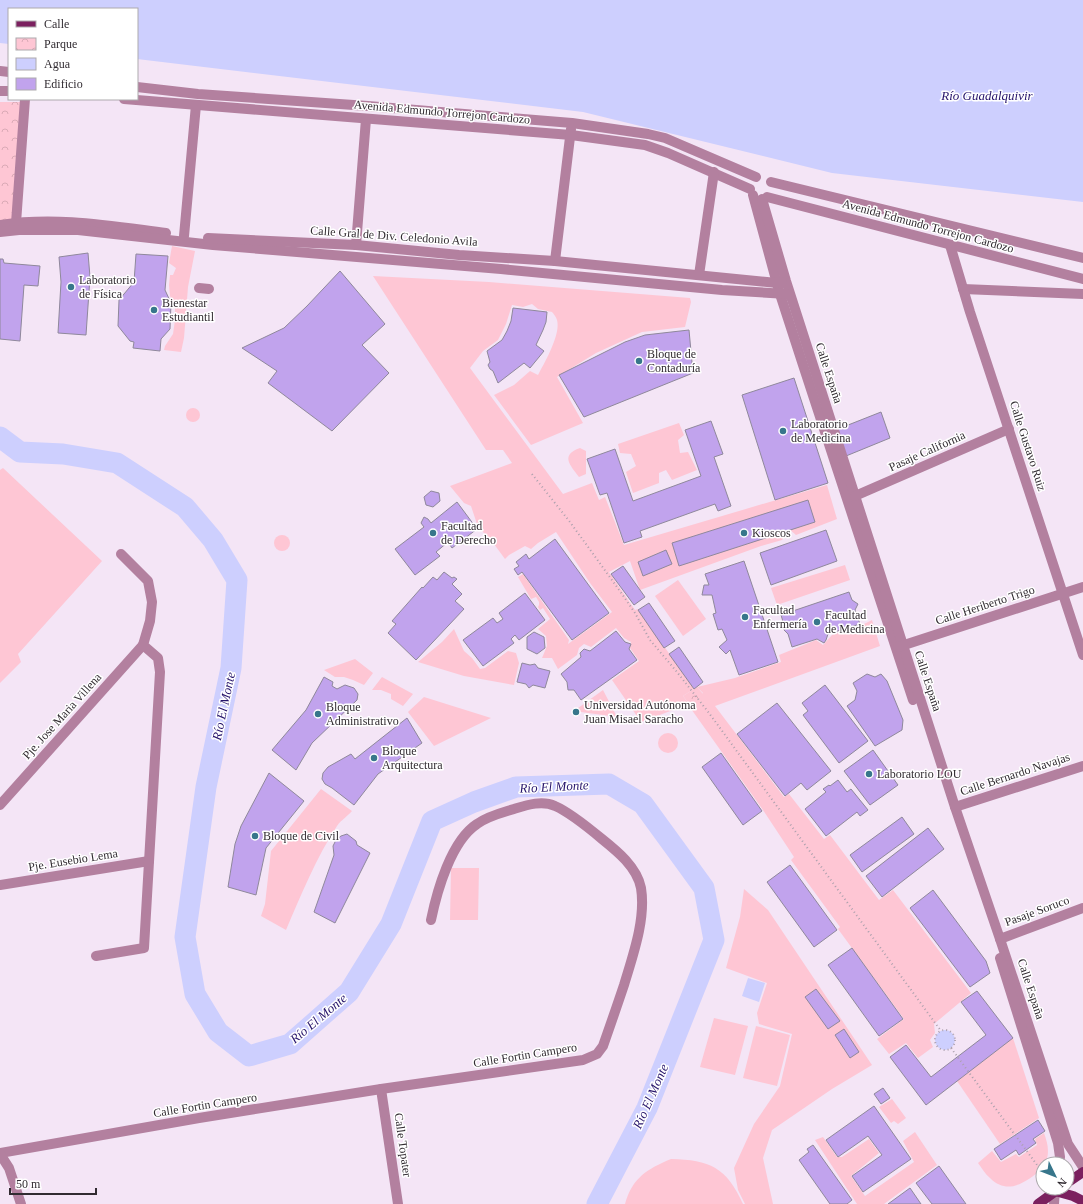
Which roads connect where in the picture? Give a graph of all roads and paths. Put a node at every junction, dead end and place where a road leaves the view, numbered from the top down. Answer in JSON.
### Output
{"nodes":[{"id":1,"x":138,"y":87,"type":"edge"},
{"id":2,"x":25,"y":100,"type":"edge"},
{"id":3,"x":138,"y":100,"type":"edge"},
{"id":4,"x":196,"y":104,"type":"junction"},
{"id":5,"x":366,"y":119,"type":"junction"},
{"id":6,"x":572,"y":124,"type":"junction"},
{"id":7,"x":571,"y":135,"type":"junction"},
{"id":8,"x":714,"y":172,"type":"junction"},
{"id":9,"x":756,"y":177,"type":"junction"},
{"id":10,"x":771,"y":182,"type":"junction"},
{"id":11,"x":758,"y":195,"type":"junction"},
{"id":12,"x":16,"y":223,"type":"junction"},
{"id":13,"x":0,"y":226,"type":"edge"},
{"id":14,"x":0,"y":232,"type":"edge"},
{"id":15,"x":184,"y":236,"type":"junction"},
{"id":16,"x":356,"y":245,"type":"junction"},
{"id":17,"x":950,"y":245,"type":"junction"},
{"id":18,"x":1083,"y":258,"type":"edge"},
{"id":19,"x":555,"y":261,"type":"junction"},
{"id":20,"x":699,"y":275,"type":"junction"},
{"id":21,"x":1083,"y":279,"type":"edge"},
{"id":22,"x":782,"y":282,"type":"junction"},
{"id":23,"x":963,"y":289,"type":"junction"},
{"id":24,"x":785,"y":294,"type":"junction"},
{"id":25,"x":1083,"y":294,"type":"edge"},
{"id":26,"x":1009,"y":429,"type":"junction"},
{"id":27,"x":532,"y":474,"type":"dead end"},
{"id":28,"x":855,"y":496,"type":"junction"},
{"id":29,"x":121,"y":554,"type":"dead end"},
{"id":30,"x":1083,"y":587,"type":"edge"},
{"id":31,"x":1063,"y":593,"type":"junction"},
{"id":32,"x":142,"y":645,"type":"junction"},
{"id":33,"x":899,"y":647,"type":"junction"},
{"id":34,"x":1083,"y":655,"type":"edge"},
{"id":35,"x":1083,"y":766,"type":"edge"},
{"id":36,"x":0,"y":805,"type":"edge"},
{"id":37,"x":955,"y":807,"type":"junction"},
{"id":38,"x":149,"y":861,"type":"junction"},
{"id":39,"x":0,"y":885,"type":"edge"},
{"id":40,"x":1083,"y":908,"type":"edge"},
{"id":41,"x":431,"y":920,"type":"dead end"},
{"id":42,"x":1000,"y":938,"type":"junction"},
{"id":43,"x":96,"y":956,"type":"dead end"},
{"id":44,"x":942,"y":1031,"type":"junction"},
{"id":45,"x":951,"y":1048,"type":"junction"},
{"id":46,"x":381,"y":1089,"type":"junction"},
{"id":47,"x":0,"y":1154,"type":"edge"},
{"id":48,"x":1060,"y":1156,"type":"edge"},
{"id":49,"x":1035,"y":1162,"type":"edge"},
{"id":50,"x":1083,"y":1167,"type":"edge"},
{"id":51,"x":1048,"y":1196,"type":"edge"},
{"id":52,"x":1073,"y":1196,"type":"edge"},
{"id":53,"x":1083,"y":1203,"type":"edge"},
{"id":54,"x":22,"y":1204,"type":"edge"},
{"id":55,"x":398,"y":1204,"type":"edge"},
{"id":56,"x":1038,"y":1204,"type":"edge"},
{"id":57,"x":1077,"y":1204,"type":"edge"}],
"edges":[{"from":1,"to":6,"type":"street","name":"Avenida Edmundo Torrejon Cardozo"},
{"from":2,"to":12,"type":"street"},
{"from":3,"to":4,"type":"street","name":"Avenida Edmundo Torrejon Cardozo"},
{"from":4,"to":5,"type":"street","name":"Avenida Edmundo Torrejon Cardozo"},
{"from":4,"to":15,"type":"street"},
{"from":5,"to":7,"type":"street","name":"Avenida Edmundo Torrejon Cardozo"},
{"from":5,"to":16,"type":"street"},
{"from":6,"to":7,"type":"street"},
{"from":6,"to":9,"type":"street","name":"Avenida Edmundo Torrejon Cardozo"},
{"from":7,"to":8,"type":"street","name":"Avenida Edmundo Torrejon Cardozo"},
{"from":7,"to":19,"type":"street"},
{"from":8,"to":11,"type":"street","name":"Avenida Edmundo Torrejon Cardozo"},
{"from":8,"to":20,"type":"street"},
{"from":9,"to":10,"type":"street"},
{"from":9,"to":11,"type":"street"},
{"from":10,"to":11,"type":"street"},
{"from":10,"to":18,"type":"street","name":"Avenida Edmundo Torrejon Cardozo"},
{"from":11,"to":17,"type":"street","name":"Avenida Edmundo Torrejon Cardozo"},
{"from":11,"to":22,"type":"street","name":"Calle España"},
{"from":12,"to":13,"type":"street","name":"Calle Gral de Div. Celedonio Avila"},
{"from":12,"to":15,"type":"street","name":"Calle Gral de Div. Celedonio Avila"},
{"from":14,"to":24,"type":"street"},
{"from":15,"to":16,"type":"street","name":"Calle Gral de Div. Celedonio Avila"},
{"from":16,"to":19,"type":"street","name":"Calle Gral de Div. Celedonio Avila"},
{"from":17,"to":21,"type":"street","name":"Avenida Edmundo Torrejon Cardozo"},
{"from":17,"to":23,"type":"street","name":"Calle Gustavo Ruiz"},
{"from":19,"to":20,"type":"street","name":"Calle Gral de Div. Celedonio Avila"},
{"from":20,"to":22,"type":"street","name":"Calle Gral de Div. Celedonio Avila"},
{"from":22,"to":24,"type":"street","name":"Calle España"},
{"from":23,"to":25,"type":"street"},
{"from":23,"to":26,"type":"street","name":"Calle Gustavo Ruiz"},
{"from":24,"to":28,"type":"street","name":"Calle España"},
{"from":24,"to":33,"type":"street","name":"Calle España"},
{"from":26,"to":28,"type":"street","name":"Pasaje California"},
{"from":26,"to":31,"type":"street","name":"Calle Gustavo Ruiz"},
{"from":27,"to":44,"type":"path"},
{"from":28,"to":33,"type":"street","name":"Calle España"},
{"from":29,"to":32,"type":"street"},
{"from":30,"to":31,"type":"street","name":"Calle Heriberto Trigo"},
{"from":31,"to":33,"type":"street","name":"Calle Heriberto Trigo"},
{"from":31,"to":34,"type":"street","name":"Calle Gustavo Ruiz"},
{"from":32,"to":36,"type":"street","name":"Pje. Jose Maria Villena"},
{"from":32,"to":38,"type":"street"},
{"from":33,"to":37,"type":"street","name":"Calle España"},
{"from":33,"to":48,"type":"street","name":"Calle España"},
{"from":35,"to":37,"type":"street","name":"Calle Bernardo Navajas"},
{"from":37,"to":42,"type":"street","name":"Calle España"},
{"from":38,"to":39,"type":"street","name":"Pje. Eusebio Lema"},
{"from":38,"to":43,"type":"street"},
{"from":40,"to":42,"type":"street","name":"Pasaje Soruco"},
{"from":41,"to":46,"type":"street","name":"Calle Fortin Campero"},
{"from":42,"to":50,"type":"street","name":"Calle España"},
{"from":44,"to":45,"type":"path"},
{"from":44,"to":45,"type":"path"},
{"from":45,"to":49,"type":"path"},
{"from":46,"to":47,"type":"street","name":"Calle Fortin Campero"},
{"from":46,"to":55,"type":"street","name":"Calle Topater"},
{"from":47,"to":54,"type":"street"},
{"from":51,"to":56,"type":"main road"},
{"from":52,"to":53,"type":"main road"},
{"from":53,"to":57,"type":"main road"}]}
